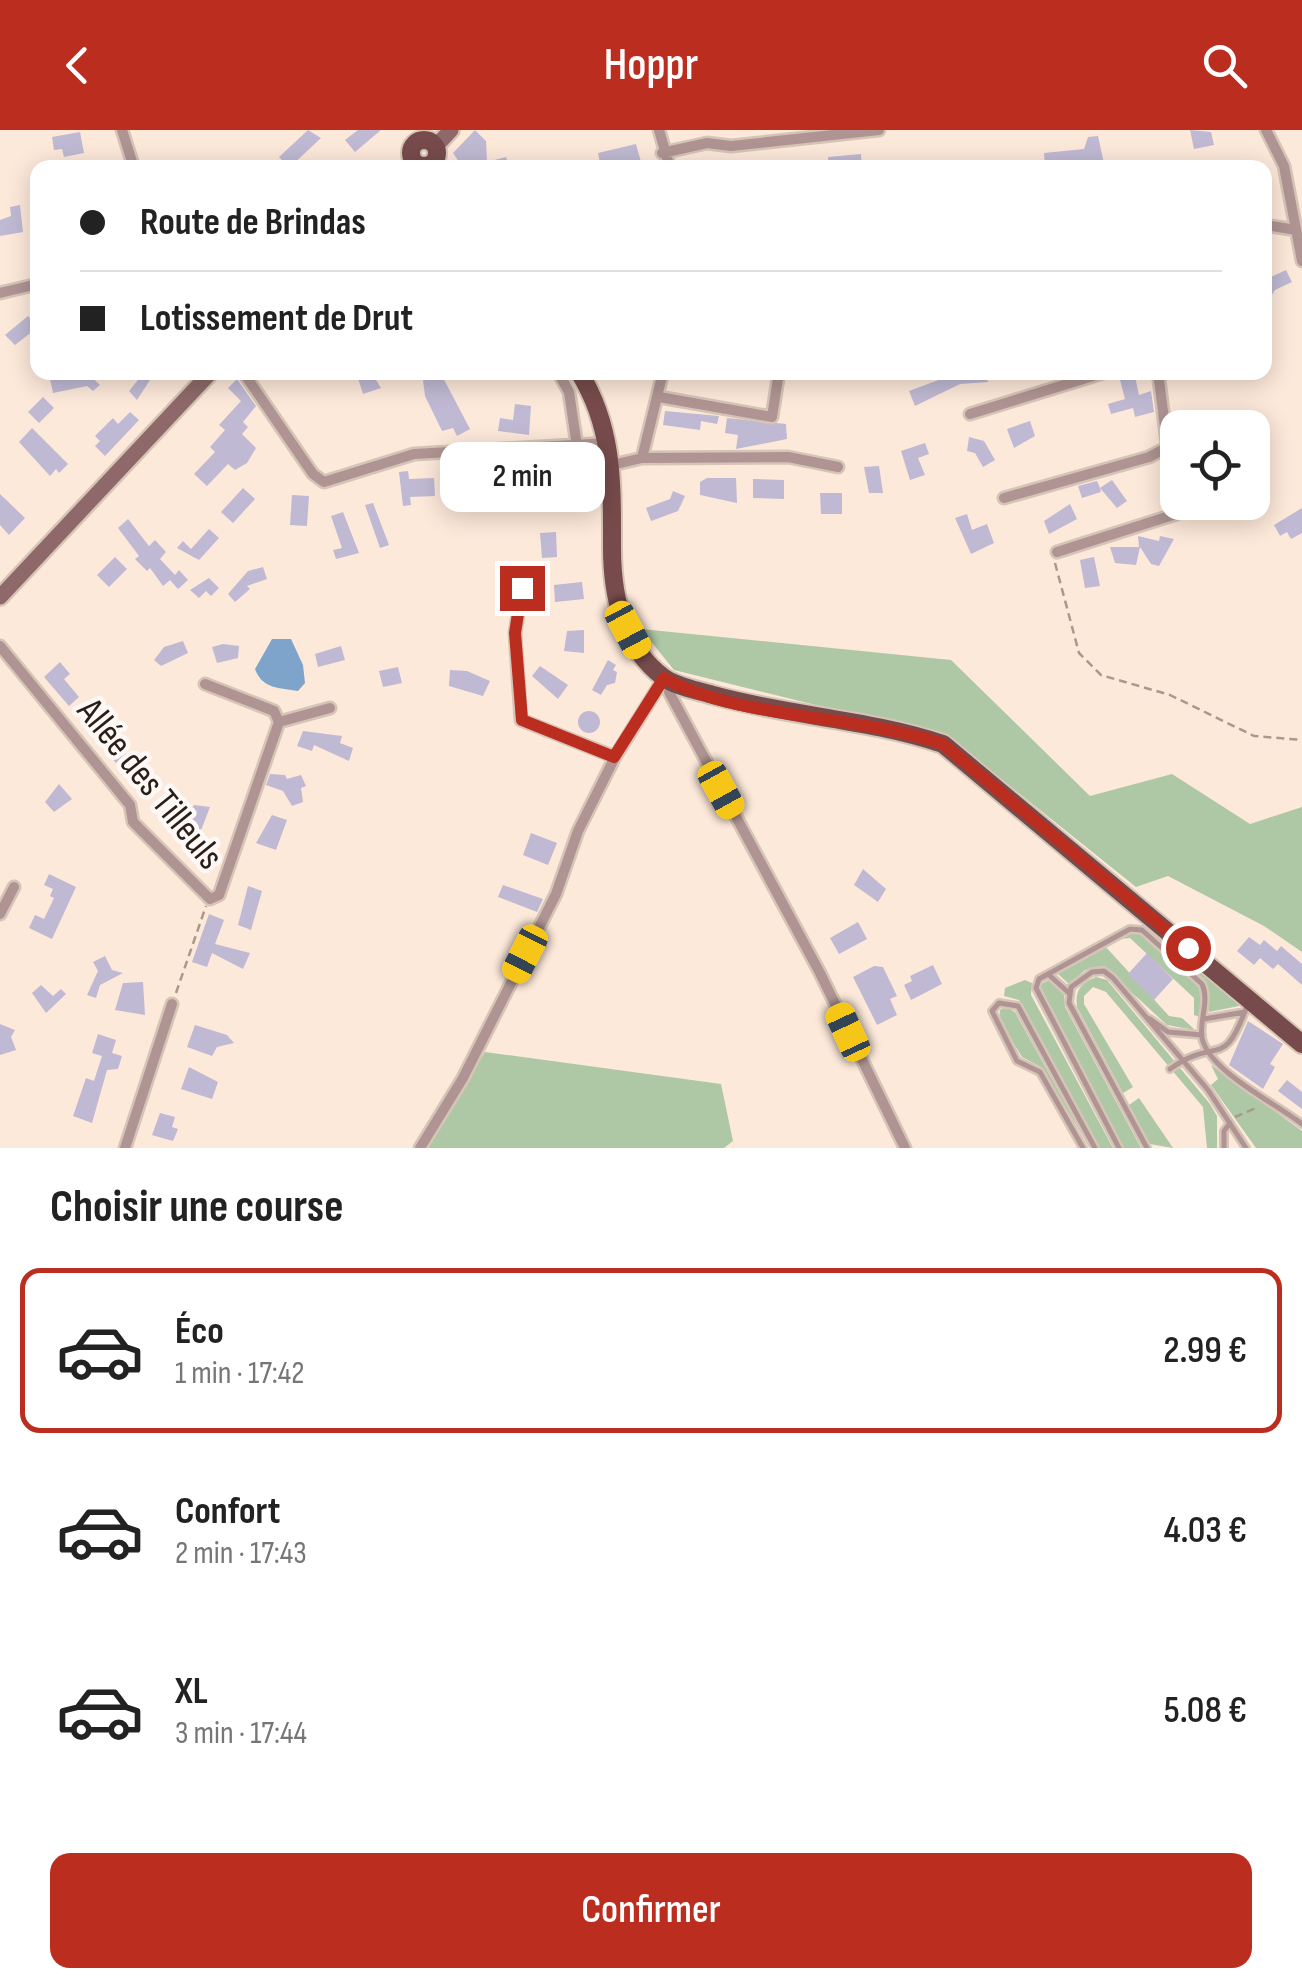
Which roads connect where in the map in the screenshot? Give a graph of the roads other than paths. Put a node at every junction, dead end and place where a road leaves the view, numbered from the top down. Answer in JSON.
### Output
{"nodes":[{"id":1,"x":122,"y":130,"type":"edge"},
{"id":2,"x":451,"y":130,"type":"edge"},
{"id":3,"x":658,"y":130,"type":"edge"},
{"id":4,"x":879,"y":130,"type":"edge"},
{"id":5,"x":1266,"y":130,"type":"edge"},
{"id":6,"x":415,"y":136,"type":"edge"},
{"id":7,"x":662,"y":153,"type":"junction"},
{"id":8,"x":131,"y":160,"type":"edge"},
{"id":9,"x":430,"y":160,"type":"edge"},
{"id":10,"x":431,"y":160,"type":"edge"},
{"id":11,"x":666,"y":160,"type":"edge"},
{"id":12,"x":1272,"y":226,"type":"edge"},
{"id":13,"x":1296,"y":230,"type":"junction"},
{"id":14,"x":1302,"y":262,"type":"edge"},
{"id":15,"x":30,"y":286,"type":"edge"},
{"id":16,"x":0,"y":293,"type":"edge"},
{"id":17,"x":203,"y":380,"type":"edge"},
{"id":18,"x":249,"y":380,"type":"edge"},
{"id":19,"x":562,"y":380,"type":"edge"},
{"id":20,"x":581,"y":380,"type":"edge"},
{"id":21,"x":662,"y":380,"type":"edge"},
{"id":22,"x":777,"y":380,"type":"edge"},
{"id":23,"x":1080,"y":380,"type":"edge"},
{"id":24,"x":1159,"y":380,"type":"edge"},
{"id":25,"x":659,"y":397,"type":"junction"},
{"id":26,"x":1163,"y":410,"type":"edge"},
{"id":27,"x":970,"y":414,"type":"dead end"},
{"id":28,"x":609,"y":444,"type":"junction"},
{"id":29,"x":577,"y":446,"type":"junction"},
{"id":30,"x":1160,"y":451,"type":"edge"},
{"id":31,"x":642,"y":458,"type":"junction"},
{"id":32,"x":612,"y":465,"type":"junction"},
{"id":33,"x":838,"y":467,"type":"dead end"},
{"id":34,"x":1004,"y":498,"type":"dead end"},
{"id":35,"x":1160,"y":519,"type":"edge"},
{"id":36,"x":1057,"y":552,"type":"road end"},
{"id":37,"x":522,"y":588,"type":"dead end"},
{"id":38,"x":0,"y":597,"type":"edge"},
{"id":39,"x":0,"y":646,"type":"edge"},
{"id":40,"x":668,"y":680,"type":"junction"},
{"id":41,"x":206,"y":684,"type":"dead end"},
{"id":42,"x":330,"y":708,"type":"dead end"},
{"id":43,"x":279,"y":722,"type":"junction"},
{"id":44,"x":614,"y":757,"type":"junction"},
{"id":45,"x":14,"y":888,"type":"dead end"},
{"id":46,"x":0,"y":914,"type":"edge"},
{"id":47,"x":1048,"y":974,"type":"junction"},
{"id":48,"x":1070,"y":994,"type":"junction"},
{"id":49,"x":172,"y":1004,"type":"road end"},
{"id":50,"x":1247,"y":1006,"type":"junction"},
{"id":51,"x":1147,"y":1018,"type":"junction"},
{"id":52,"x":1203,"y":1020,"type":"junction"},
{"id":53,"x":1202,"y":1035,"type":"junction"},
{"id":54,"x":1302,"y":1044,"type":"edge"},
{"id":55,"x":1208,"y":1052,"type":"junction"},
{"id":56,"x":1182,"y":1060,"type":"junction"},
{"id":57,"x":1170,"y":1068,"type":"dead end"},
{"id":58,"x":1231,"y":1122,"type":"junction"},
{"id":59,"x":1302,"y":1124,"type":"edge"},
{"id":60,"x":125,"y":1148,"type":"edge"},
{"id":61,"x":420,"y":1148,"type":"edge"},
{"id":62,"x":905,"y":1148,"type":"edge"},
{"id":63,"x":1084,"y":1148,"type":"edge"},
{"id":64,"x":1094,"y":1148,"type":"edge"},
{"id":65,"x":1119,"y":1148,"type":"edge"},
{"id":66,"x":1147,"y":1148,"type":"edge"},
{"id":67,"x":1224,"y":1148,"type":"edge"},
{"id":68,"x":1246,"y":1148,"type":"edge"}],
"edges":[{"from":1,"to":8,"type":"street"},
{"from":2,"to":10,"type":"main road"},
{"from":3,"to":7,"type":"street"},
{"from":4,"to":7,"type":"street"},
{"from":5,"to":13,"type":"street"},
{"from":6,"to":9,"type":"main road"},
{"from":7,"to":11,"type":"street"},
{"from":12,"to":13,"type":"street"},
{"from":13,"to":14,"type":"street"},
{"from":15,"to":16,"type":"street"},
{"from":17,"to":38,"type":"main road"},
{"from":18,"to":29,"type":"street"},
{"from":19,"to":29,"type":"street"},
{"from":20,"to":28,"type":"main road"},
{"from":21,"to":25,"type":"street"},
{"from":22,"to":25,"type":"street"},
{"from":23,"to":27,"type":"street"},
{"from":24,"to":26,"type":"street"},
{"from":25,"to":31,"type":"street"},
{"from":28,"to":29,"type":"street"},
{"from":28,"to":32,"type":"main road"},
{"from":30,"to":34,"type":"street"},
{"from":31,"to":32,"type":"street"},
{"from":31,"to":33,"type":"street"},
{"from":32,"to":40,"type":"main road"},
{"from":35,"to":36,"type":"street"},
{"from":37,"to":44,"type":"street"},
{"from":39,"to":43,"type":"street","name":"Allée des Tilleuls"},
{"from":40,"to":44,"type":"street"},
{"from":40,"to":50,"type":"main road"},
{"from":40,"to":62,"type":"street"},
{"from":41,"to":43,"type":"street"},
{"from":42,"to":43,"type":"street"},
{"from":44,"to":61,"type":"street"},
{"from":45,"to":46,"type":"street"},
{"from":47,"to":48,"type":"lane"},
{"from":47,"to":52,"type":"lane"},
{"from":47,"to":65,"type":"lane"},
{"from":48,"to":51,"type":"lane"},
{"from":48,"to":66,"type":"lane"},
{"from":49,"to":60,"type":"street"},
{"from":50,"to":52,"type":"lane"},
{"from":50,"to":54,"type":"main road"},
{"from":50,"to":55,"type":"lane"},
{"from":51,"to":53,"type":"lane"},
{"from":51,"to":56,"type":"lane"},
{"from":52,"to":53,"type":"lane"},
{"from":53,"to":55,"type":"lane"},
{"from":55,"to":56,"type":"lane"},
{"from":55,"to":59,"type":"lane"},
{"from":56,"to":57,"type":"lane"},
{"from":56,"to":58,"type":"lane"},
{"from":58,"to":67,"type":"lane"},
{"from":58,"to":68,"type":"lane"},
{"from":63,"to":64,"type":"lane"}]}
